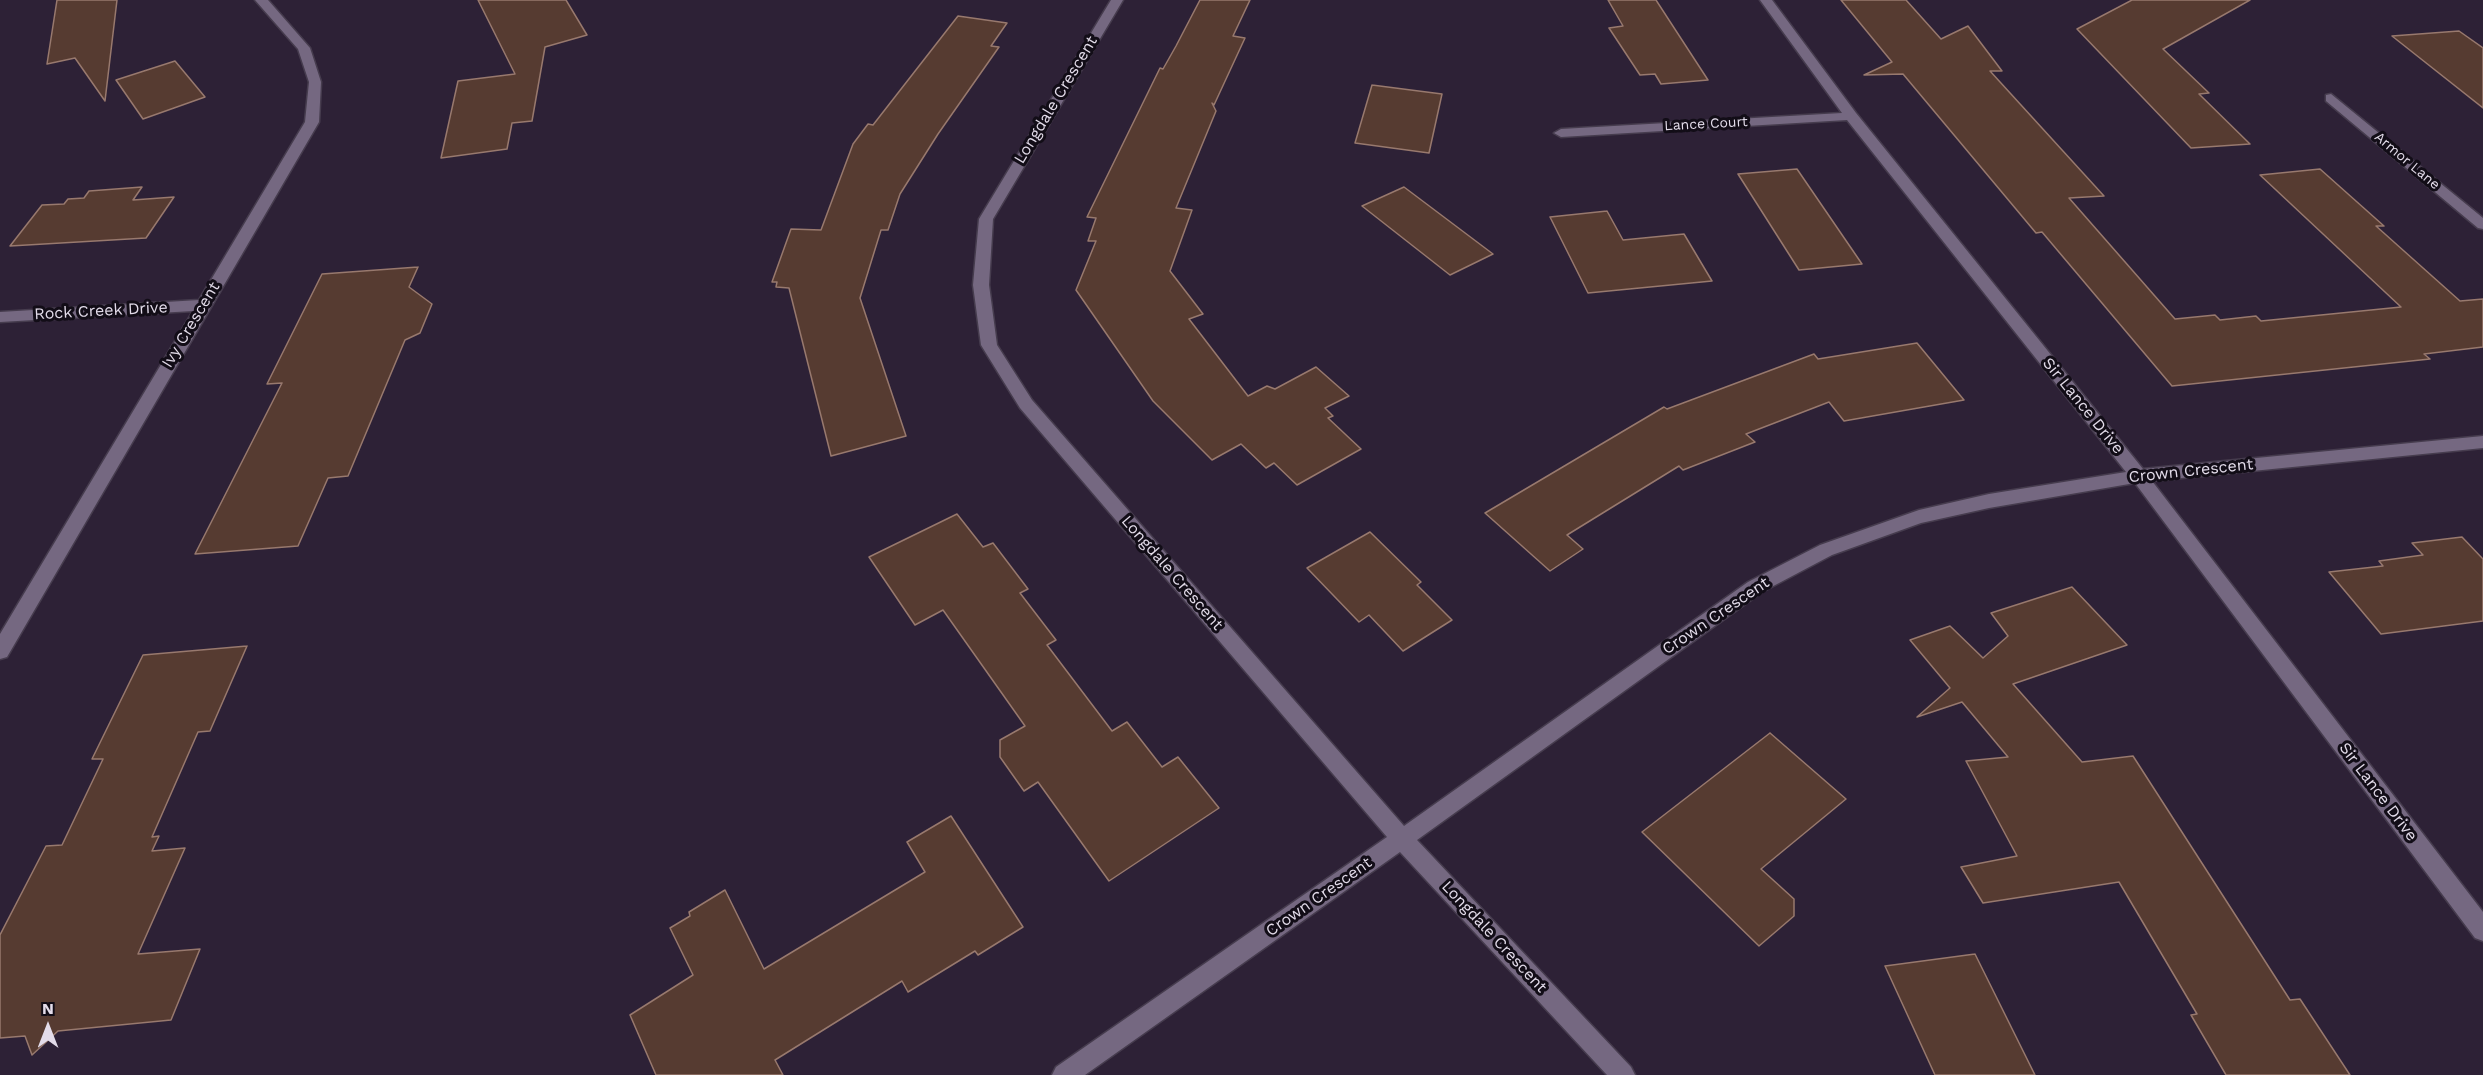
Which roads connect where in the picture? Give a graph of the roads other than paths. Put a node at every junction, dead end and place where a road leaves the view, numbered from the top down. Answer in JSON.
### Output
{"nodes":[{"id":1,"x":261,"y":0,"type":"edge"},
{"id":2,"x":1117,"y":0,"type":"edge"},
{"id":3,"x":1766,"y":0,"type":"edge"},
{"id":4,"x":2331,"y":98,"type":"dead end"},
{"id":5,"x":1851,"y":116,"type":"junction"},
{"id":6,"x":1561,"y":133,"type":"dead end"},
{"id":7,"x":2483,"y":225,"type":"edge"},
{"id":8,"x":202,"y":305,"type":"junction"},
{"id":9,"x":0,"y":317,"type":"edge"},
{"id":10,"x":2483,"y":442,"type":"edge"},
{"id":11,"x":2139,"y":476,"type":"junction"},
{"id":12,"x":0,"y":651,"type":"edge"},
{"id":13,"x":1402,"y":839,"type":"junction"},
{"id":14,"x":2483,"y":930,"type":"edge"},
{"id":15,"x":1064,"y":1075,"type":"edge"},
{"id":16,"x":1623,"y":1075,"type":"edge"}],
"edges":[{"from":1,"to":8,"type":"street","name":"Ivy Crescent"},
{"from":2,"to":13,"type":"street","name":"Longdale Crescent"},
{"from":3,"to":5,"type":"street","name":"Sir Lance Drive"},
{"from":4,"to":7,"type":"street","name":"Armor Lane"},
{"from":5,"to":6,"type":"street","name":"Lance Court"},
{"from":5,"to":11,"type":"street","name":"Sir Lance Drive"},
{"from":8,"to":9,"type":"street","name":"Rock Creek Drive"},
{"from":8,"to":12,"type":"street","name":"Ivy Crescent"},
{"from":10,"to":11,"type":"street","name":"Crown Crescent"},
{"from":11,"to":13,"type":"street","name":"Crown Crescent"},
{"from":11,"to":14,"type":"street","name":"Sir Lance Drive"},
{"from":13,"to":15,"type":"street","name":"Crown Crescent"},
{"from":13,"to":16,"type":"street","name":"Longdale Crescent"}]}
